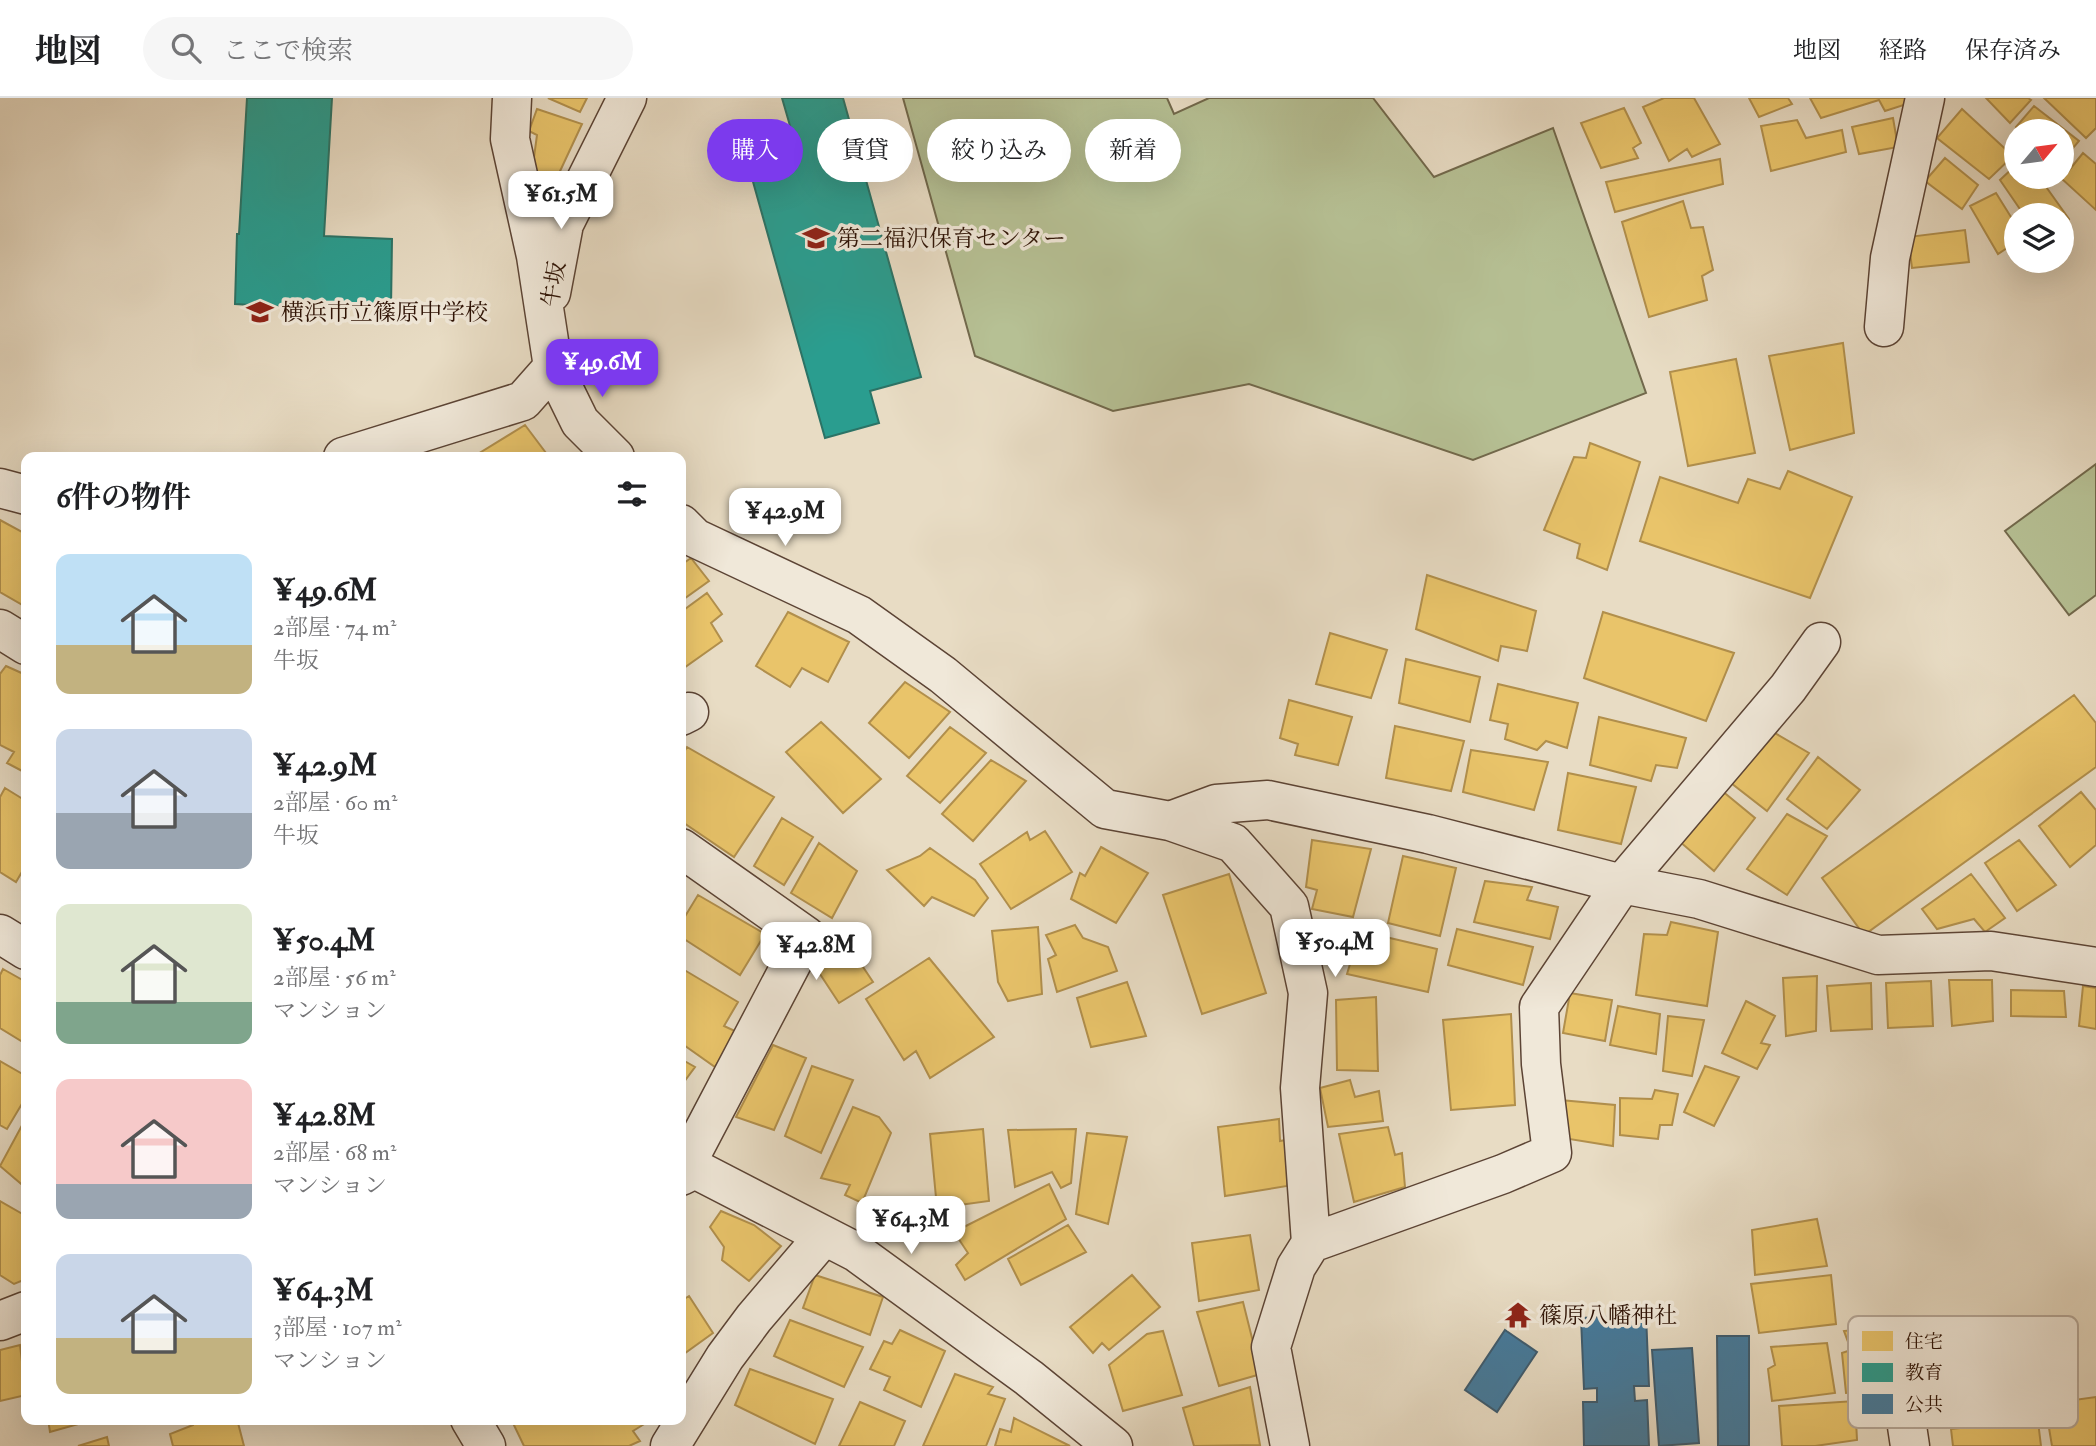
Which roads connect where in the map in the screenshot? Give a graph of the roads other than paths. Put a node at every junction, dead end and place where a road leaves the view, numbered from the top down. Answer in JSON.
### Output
{"nodes":[{"id":1,"x":512,"y":98,"type":"edge"},
{"id":2,"x":627,"y":98,"type":"edge"},
{"id":3,"x":1925,"y":98,"type":"edge"},
{"id":4,"x":547,"y":318,"type":"junction"},
{"id":5,"x":1884,"y":327,"type":"dead end"},
{"id":6,"x":553,"y":367,"type":"junction"},
{"id":7,"x":359,"y":452,"type":"edge"},
{"id":8,"x":610,"y":452,"type":"edge"},
{"id":9,"x":0,"y":488,"type":"edge"},
{"id":10,"x":21,"y":494,"type":"edge"},
{"id":11,"x":686,"y":529,"type":"edge"},
{"id":12,"x":0,"y":629,"type":"edge"},
{"id":13,"x":21,"y":642,"type":"edge"},
{"id":14,"x":1821,"y":642,"type":"dead end"},
{"id":15,"x":1170,"y":821,"type":"junction"},
{"id":16,"x":686,"y":852,"type":"edge"},
{"id":17,"x":1622,"y":884,"type":"junction"},
{"id":18,"x":0,"y":934,"type":"edge"},
{"id":19,"x":21,"y":947,"type":"edge"},
{"id":20,"x":2096,"y":967,"type":"edge"},
{"id":21,"x":686,"y":1165,"type":"edge"},
{"id":22,"x":686,"y":1173,"type":"edge"},
{"id":23,"x":824,"y":1236,"type":"junction"},
{"id":24,"x":1311,"y":1243,"type":"junction"},
{"id":25,"x":21,"y":1313,"type":"edge"},
{"id":26,"x":0,"y":1321,"type":"edge"},
{"id":27,"x":686,"y":1420,"type":"edge"},
{"id":28,"x":474,"y":1425,"type":"edge"},
{"id":29,"x":683,"y":1425,"type":"edge"},
{"id":30,"x":1907,"y":1428,"type":"edge"},
{"id":31,"x":486,"y":1446,"type":"edge"},
{"id":32,"x":670,"y":1446,"type":"edge"},
{"id":33,"x":1113,"y":1446,"type":"edge"},
{"id":34,"x":1290,"y":1446,"type":"edge"},
{"id":35,"x":1910,"y":1446,"type":"edge"}],
"edges":[{"from":1,"to":4,"type":"street"},
{"from":2,"to":4,"type":"street","name":"牛坂"},
{"from":3,"to":5,"type":"street"},
{"from":4,"to":6,"type":"street"},
{"from":6,"to":7,"type":"street"},
{"from":6,"to":8,"type":"street"},
{"from":9,"to":10,"type":"street"},
{"from":11,"to":15,"type":"street"},
{"from":12,"to":13,"type":"street"},
{"from":14,"to":17,"type":"street"},
{"from":15,"to":17,"type":"street"},
{"from":15,"to":24,"type":"street"},
{"from":16,"to":21,"type":"street"},
{"from":17,"to":20,"type":"street"},
{"from":17,"to":24,"type":"street"},
{"from":18,"to":19,"type":"street"},
{"from":22,"to":23,"type":"street"},
{"from":23,"to":27,"type":"street"},
{"from":23,"to":33,"type":"street"},
{"from":24,"to":34,"type":"street"},
{"from":25,"to":26,"type":"street"},
{"from":28,"to":31,"type":"street"},
{"from":29,"to":32,"type":"street"},
{"from":30,"to":35,"type":"street"}]}
